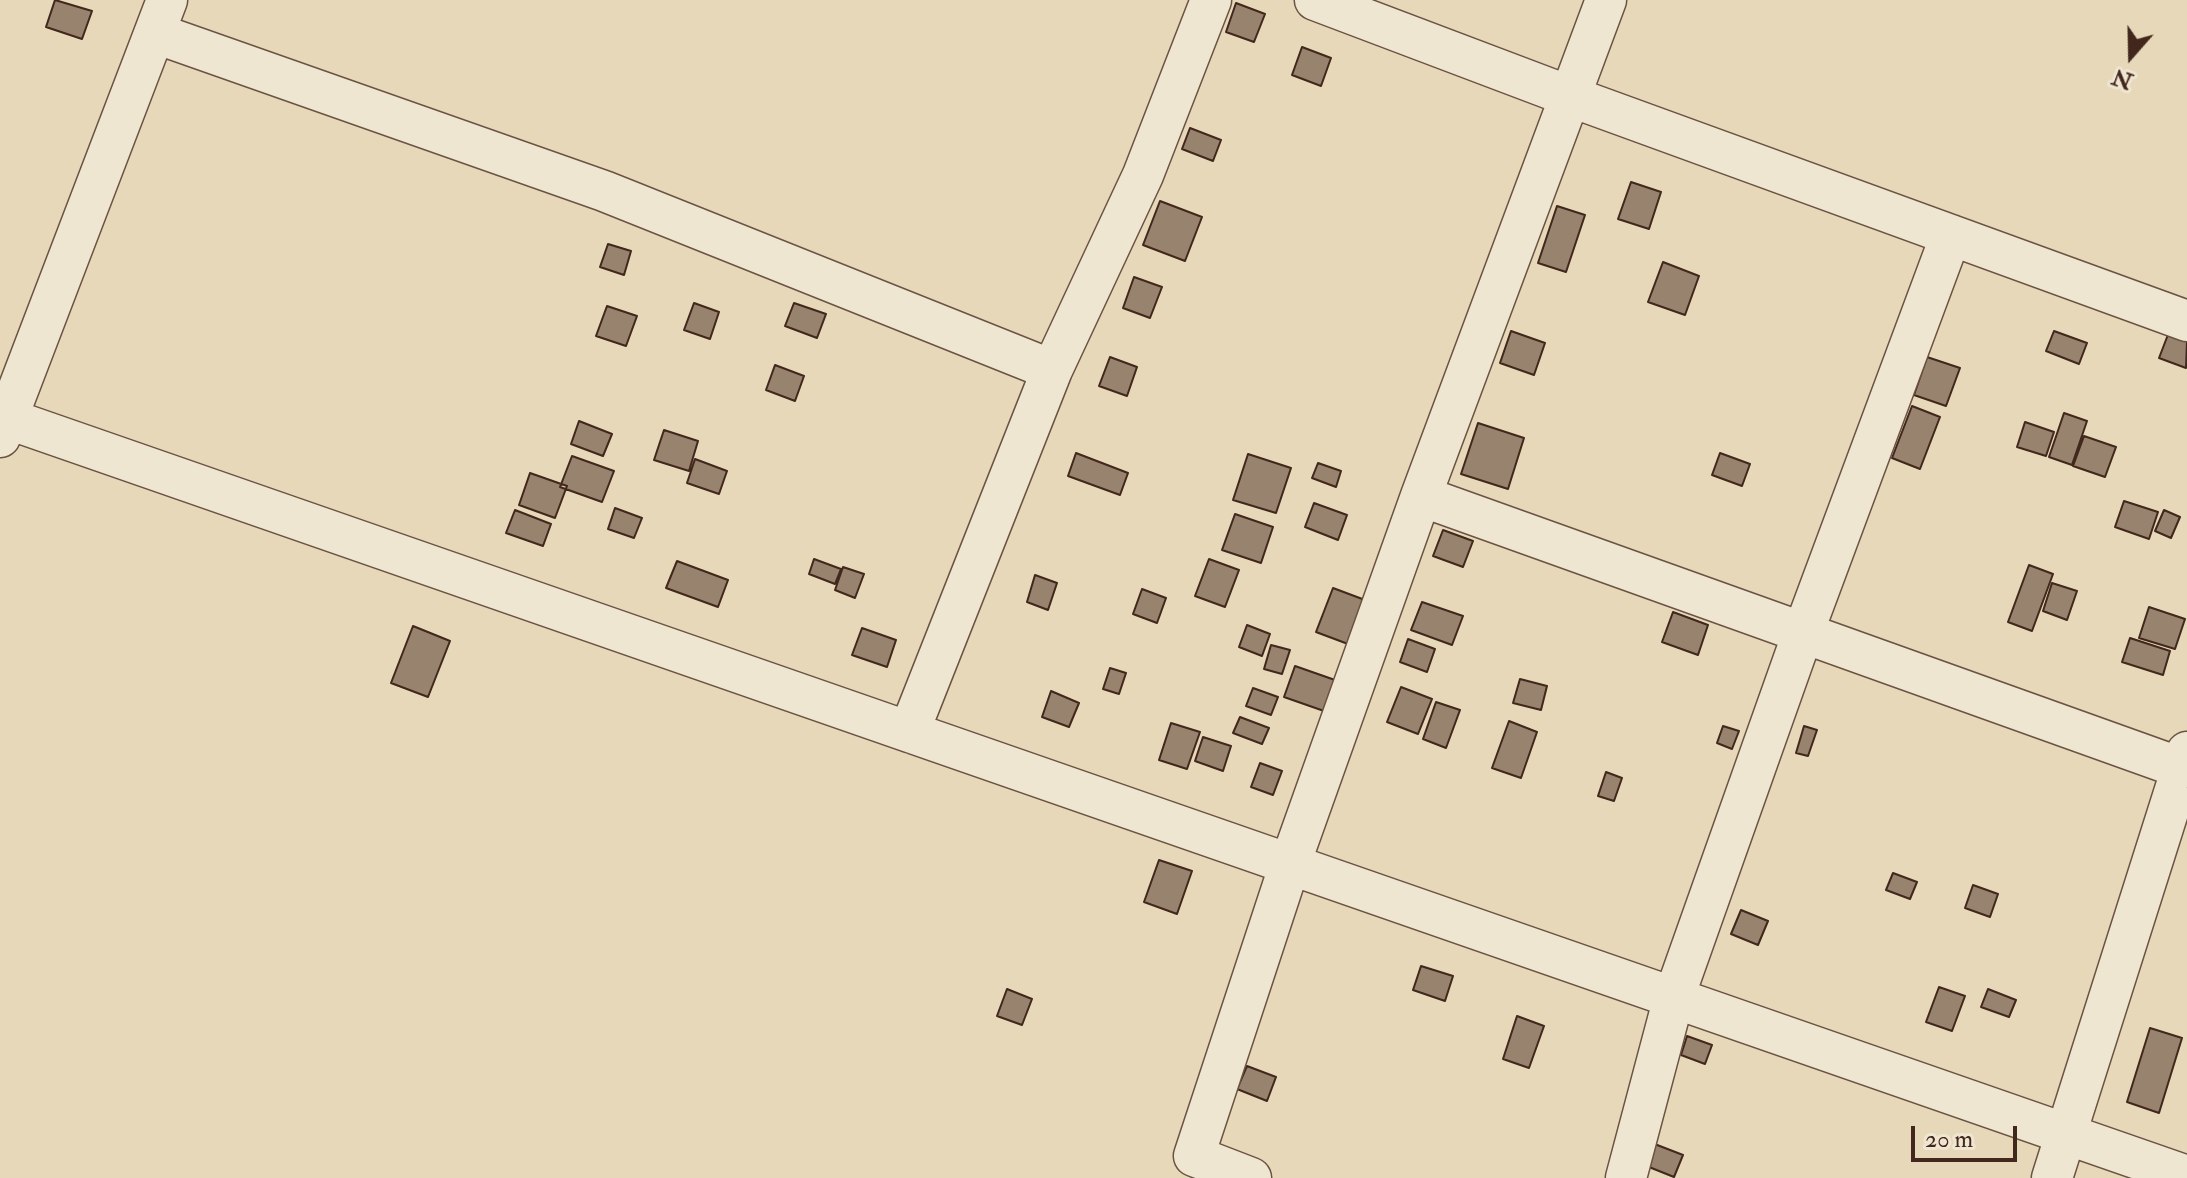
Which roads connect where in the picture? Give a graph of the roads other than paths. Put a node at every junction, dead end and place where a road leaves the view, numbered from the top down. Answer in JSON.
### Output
{"nodes":[{"id":1,"x":1211,"y":0,"type":"edge"},
{"id":2,"x":1315,"y":0,"type":"edge"},
{"id":3,"x":1606,"y":0,"type":"edge"},
{"id":4,"x":161,"y":17,"type":"edge"},
{"id":5,"x":1569,"y":96,"type":"junction"},
{"id":6,"x":1951,"y":235,"type":"junction"},
{"id":7,"x":2187,"y":321,"type":"edge"},
{"id":8,"x":1052,"y":370,"type":"junction"},
{"id":9,"x":2,"y":424,"type":"edge"},
{"id":10,"x":1421,"y":496,"type":"junction"},
{"id":11,"x":1803,"y":633,"type":"junction"},
{"id":12,"x":909,"y":732,"type":"junction"},
{"id":13,"x":2184,"y":760,"type":"edge"},
{"id":14,"x":1290,"y":864,"type":"junction"},
{"id":15,"x":1674,"y":997,"type":"junction"},
{"id":16,"x":2067,"y":1134,"type":"junction"},
{"id":17,"x":2187,"y":1176,"type":"edge"},
{"id":18,"x":1251,"y":1178,"type":"edge"},
{"id":19,"x":1626,"y":1178,"type":"edge"},
{"id":20,"x":2052,"y":1178,"type":"edge"}],
"edges":[{"from":1,"to":8,"type":"street"},
{"from":2,"to":5,"type":"street"},
{"from":3,"to":5,"type":"street"},
{"from":4,"to":8,"type":"street"},
{"from":4,"to":9,"type":"street"},
{"from":5,"to":6,"type":"street"},
{"from":5,"to":10,"type":"street"},
{"from":6,"to":7,"type":"street"},
{"from":6,"to":11,"type":"street"},
{"from":8,"to":12,"type":"street"},
{"from":9,"to":12,"type":"street"},
{"from":10,"to":11,"type":"street"},
{"from":10,"to":14,"type":"street"},
{"from":11,"to":13,"type":"street"},
{"from":11,"to":15,"type":"street"},
{"from":12,"to":14,"type":"street"},
{"from":13,"to":16,"type":"street"},
{"from":14,"to":15,"type":"street"},
{"from":14,"to":18,"type":"street"},
{"from":15,"to":16,"type":"street"},
{"from":15,"to":19,"type":"street"},
{"from":16,"to":17,"type":"street"},
{"from":16,"to":20,"type":"street"}]}
